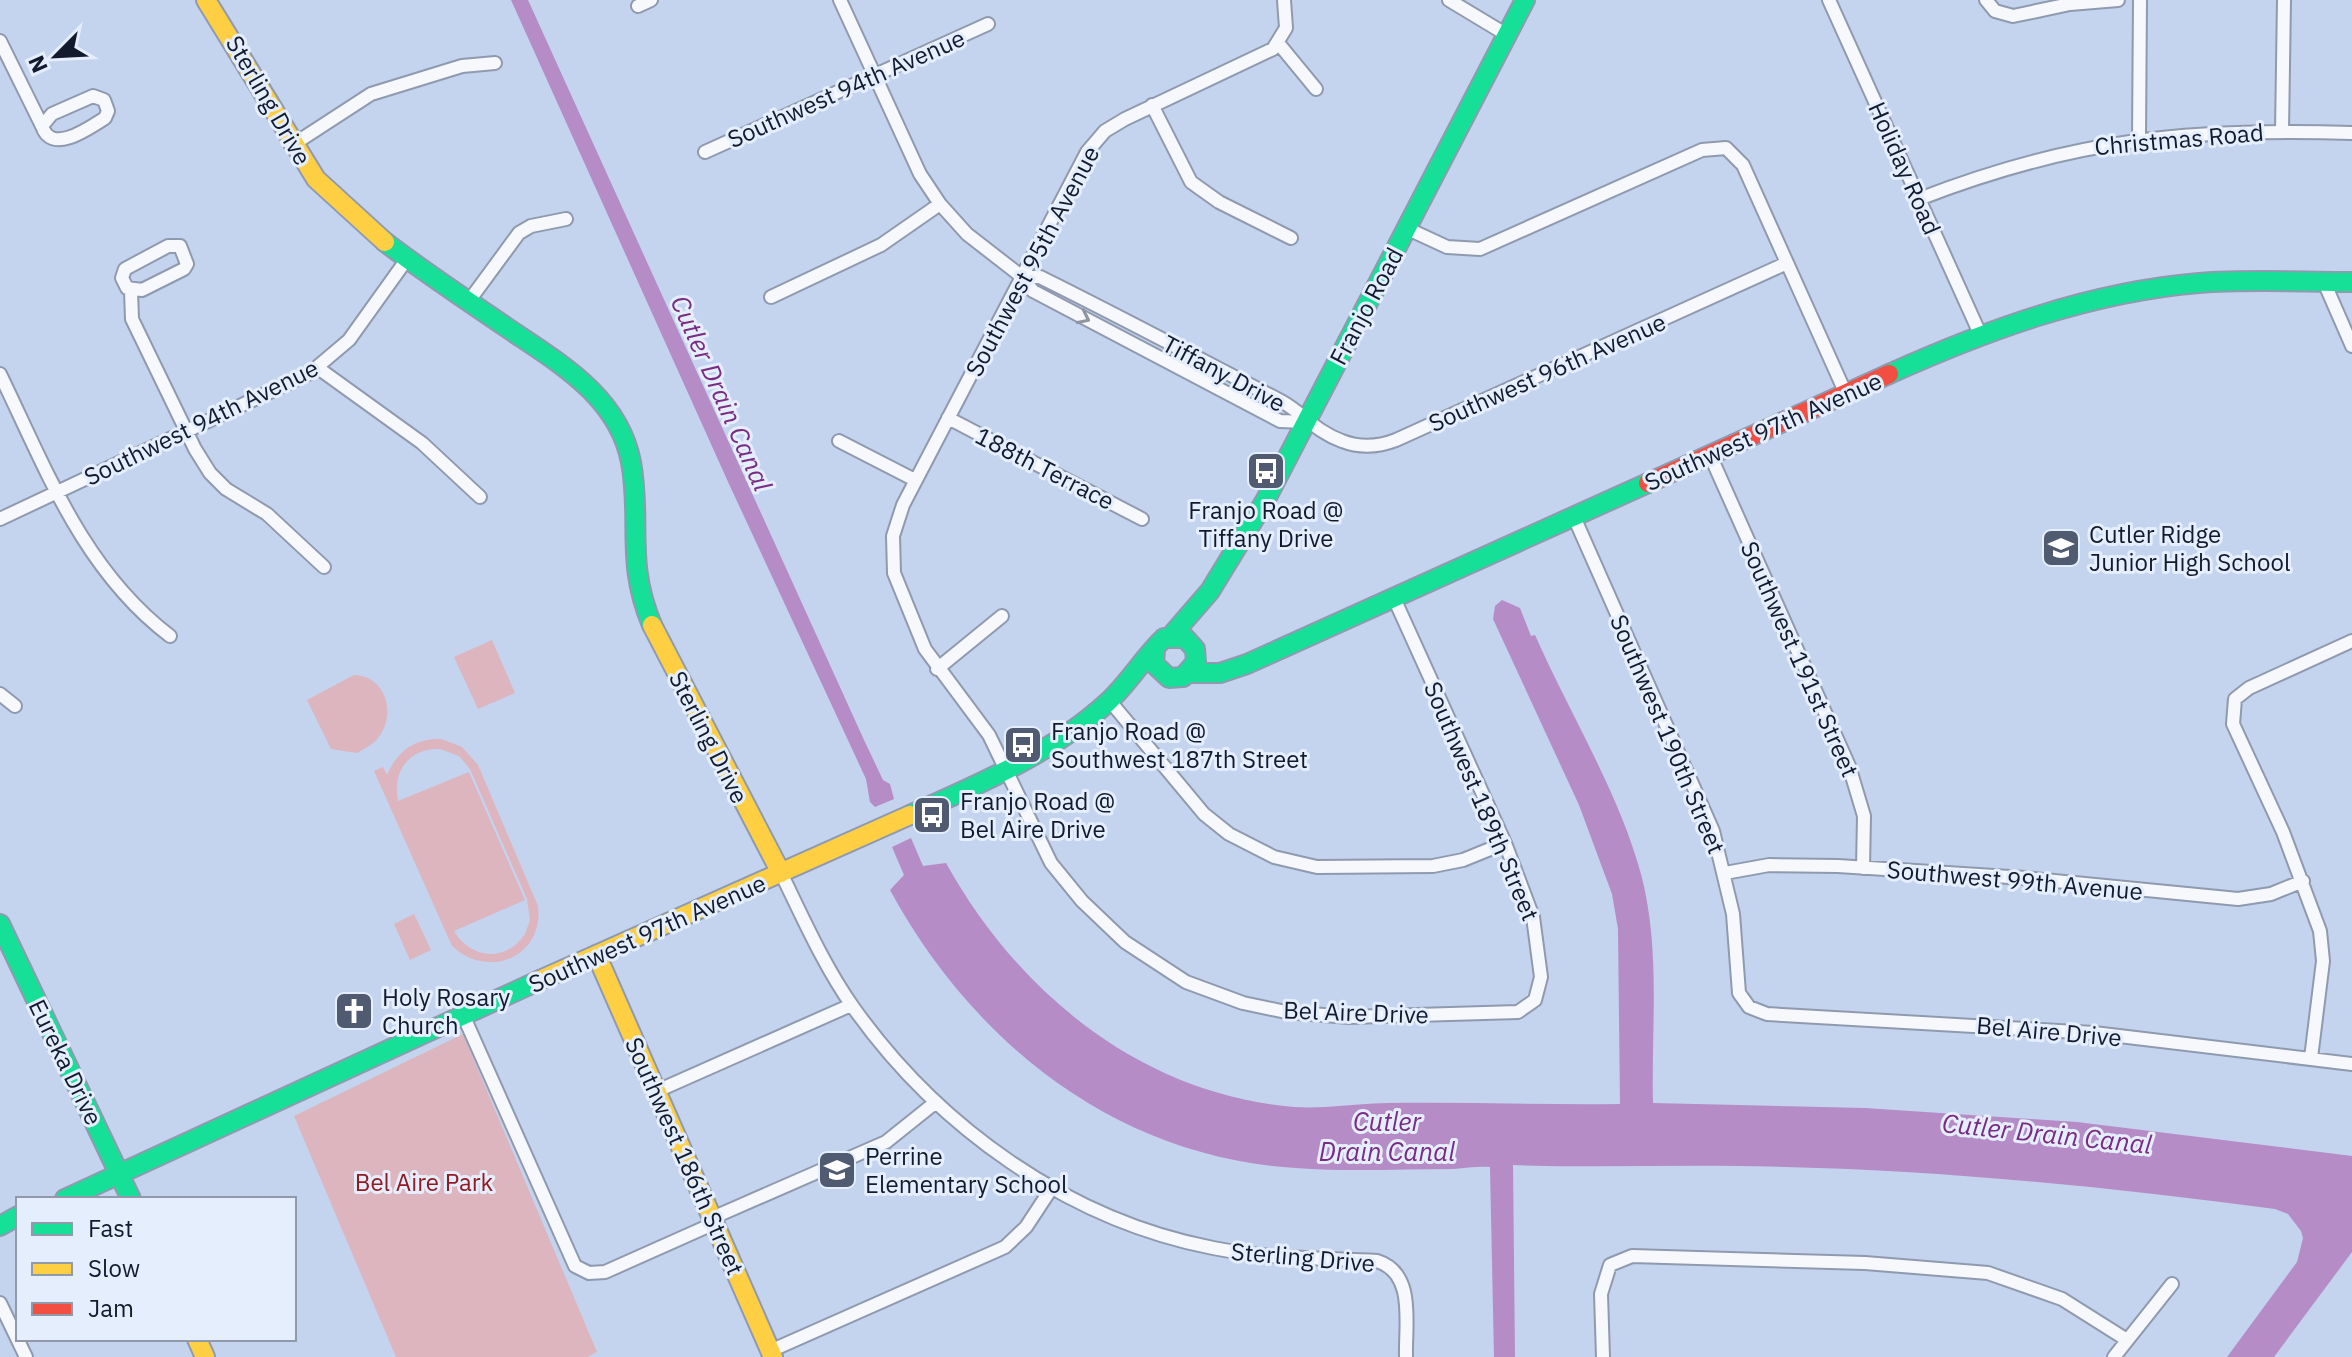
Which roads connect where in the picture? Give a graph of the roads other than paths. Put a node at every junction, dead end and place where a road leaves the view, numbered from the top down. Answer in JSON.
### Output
{"nodes":[{"id":1,"x":206,"y":0,"type":"edge"},
{"id":2,"x":651,"y":0,"type":"edge"},
{"id":3,"x":840,"y":0,"type":"edge"},
{"id":4,"x":1284,"y":0,"type":"edge"},
{"id":5,"x":1449,"y":0,"type":"edge"},
{"id":6,"x":1525,"y":0,"type":"edge"},
{"id":7,"x":1829,"y":0,"type":"edge"},
{"id":8,"x":1986,"y":0,"type":"edge"},
{"id":9,"x":2118,"y":0,"type":"edge"},
{"id":10,"x":2140,"y":0,"type":"edge"},
{"id":11,"x":2284,"y":0,"type":"edge"},
{"id":12,"x":638,"y":6,"type":"dead end"},
{"id":13,"x":988,"y":24,"type":"dead end"},
{"id":14,"x":1507,"y":35,"type":"junction"},
{"id":15,"x":0,"y":41,"type":"edge"},
{"id":16,"x":1279,"y":44,"type":"junction"},
{"id":17,"x":495,"y":63,"type":"dead end"},
{"id":18,"x":874,"y":74,"type":"junction"},
{"id":19,"x":1316,"y":89,"type":"dead end"},
{"id":20,"x":1152,"y":105,"type":"junction"},
{"id":21,"x":42,"y":126,"type":"junction"},
{"id":22,"x":2282,"y":131,"type":"junction"},
{"id":23,"x":2352,"y":133,"type":"edge"},
{"id":24,"x":2139,"y":138,"type":"junction"},
{"id":25,"x":291,"y":146,"type":"junction"},
{"id":26,"x":705,"y":152,"type":"dead end"},
{"id":27,"x":1919,"y":199,"type":"junction"},
{"id":28,"x":940,"y":204,"type":"junction"},
{"id":29,"x":566,"y":219,"type":"dead end"},
{"id":30,"x":1406,"y":228,"type":"junction"},
{"id":31,"x":1291,"y":238,"type":"dead end"},
{"id":32,"x":407,"y":259,"type":"junction"},
{"id":33,"x":1787,"y":263,"type":"junction"},
{"id":34,"x":1021,"y":276,"type":"junction"},
{"id":35,"x":2324,"y":282,"type":"junction"},
{"id":36,"x":2352,"y":282,"type":"edge"},
{"id":37,"x":131,"y":291,"type":"junction"},
{"id":38,"x":771,"y":297,"type":"dead end"},
{"id":39,"x":469,"y":301,"type":"junction"},
{"id":40,"x":1981,"y":336,"type":"junction"},
{"id":41,"x":2352,"y":346,"type":"edge"},
{"id":42,"x":318,"y":368,"type":"junction"},
{"id":43,"x":0,"y":374,"type":"edge"},
{"id":44,"x":1846,"y":394,"type":"junction"},
{"id":45,"x":948,"y":418,"type":"junction"},
{"id":46,"x":1305,"y":422,"type":"junction"},
{"id":47,"x":186,"y":429,"type":"junction"},
{"id":48,"x":839,"y":441,"type":"dead end"},
{"id":49,"x":1710,"y":455,"type":"junction"},
{"id":50,"x":915,"y":480,"type":"junction"},
{"id":51,"x":57,"y":492,"type":"junction"},
{"id":52,"x":480,"y":497,"type":"dead end"},
{"id":53,"x":1574,"y":517,"type":"junction"},
{"id":54,"x":0,"y":519,"type":"edge"},
{"id":55,"x":1142,"y":519,"type":"dead end"},
{"id":56,"x":324,"y":567,"type":"dead end"},
{"id":57,"x":1393,"y":596,"type":"junction"},
{"id":58,"x":1197,"y":606,"type":"junction"},
{"id":59,"x":1002,"y":616,"type":"dead end"},
{"id":60,"x":170,"y":636,"type":"dead end"},
{"id":61,"x":1171,"y":636,"type":"junction"},
{"id":62,"x":2352,"y":641,"type":"edge"},
{"id":63,"x":1155,"y":649,"type":"junction"},
{"id":64,"x":1194,"y":649,"type":"junction"},
{"id":65,"x":937,"y":669,"type":"junction"},
{"id":66,"x":1226,"y":669,"type":"junction"},
{"id":67,"x":1189,"y":673,"type":"junction"},
{"id":68,"x":1163,"y":675,"type":"junction"},
{"id":69,"x":1128,"y":683,"type":"junction"},
{"id":70,"x":0,"y":694,"type":"edge"},
{"id":71,"x":1109,"y":700,"type":"junction"},
{"id":72,"x":15,"y":706,"type":"dead end"},
{"id":73,"x":1006,"y":770,"type":"junction"},
{"id":74,"x":1505,"y":843,"type":"junction"},
{"id":75,"x":1863,"y":868,"type":"junction"},
{"id":76,"x":781,"y":873,"type":"junction"},
{"id":77,"x":1725,"y":873,"type":"junction"},
{"id":78,"x":2303,"y":881,"type":"junction"},
{"id":79,"x":1,"y":927,"type":"edge"},
{"id":80,"x":597,"y":956,"type":"junction"},
{"id":81,"x":851,"y":1005,"type":"junction"},
{"id":82,"x":1747,"y":1005,"type":"joint"},
{"id":83,"x":1527,"y":1008,"type":"joint"},
{"id":84,"x":464,"y":1017,"type":"junction"},
{"id":85,"x":2311,"y":1058,"type":"junction"},
{"id":86,"x":2352,"y":1064,"type":"edge"},
{"id":87,"x":657,"y":1091,"type":"junction"},
{"id":88,"x":936,"y":1102,"type":"junction"},
{"id":89,"x":118,"y":1171,"type":"junction"},
{"id":90,"x":1051,"y":1189,"type":"junction"},
{"id":91,"x":69,"y":1197,"type":"edge"},
{"id":92,"x":130,"y":1197,"type":"edge"},
{"id":93,"x":714,"y":1220,"type":"junction"},
{"id":94,"x":2172,"y":1284,"type":"dead end"},
{"id":95,"x":0,"y":1303,"type":"edge"},
{"id":96,"x":16,"y":1336,"type":"edge"},
{"id":97,"x":2127,"y":1340,"type":"junction"},
{"id":98,"x":771,"y":1354,"type":"edge"},
{"id":99,"x":1406,"y":1357,"type":"edge"},
{"id":100,"x":1603,"y":1357,"type":"edge"},
{"id":101,"x":2114,"y":1357,"type":"edge"}],
"edges":[{"from":1,"to":25,"type":"street","name":"Sterling Drive"},
{"from":2,"to":12,"type":"street"},
{"from":3,"to":18,"type":"street","name":"Tiffany Drive"},
{"from":4,"to":16,"type":"street"},
{"from":5,"to":14,"type":"street"},
{"from":6,"to":14,"type":"street","name":"Franjo Road"},
{"from":7,"to":27,"type":"street","name":"Holiday Road"},
{"from":8,"to":9,"type":"street"},
{"from":10,"to":24,"type":"street"},
{"from":11,"to":22,"type":"street"},
{"from":13,"to":18,"type":"street","name":"Southwest 94th Avenue"},
{"from":14,"to":30,"type":"street","name":"Franjo Road"},
{"from":15,"to":21,"type":"street"},
{"from":16,"to":19,"type":"street"},
{"from":16,"to":20,"type":"street","name":"Southwest 95th Avenue"},
{"from":17,"to":25,"type":"street"},
{"from":18,"to":26,"type":"street","name":"Southwest 94th Avenue"},
{"from":18,"to":28,"type":"street","name":"Tiffany Drive"},
{"from":20,"to":31,"type":"street"},
{"from":20,"to":34,"type":"street","name":"Southwest 95th Avenue"},
{"from":21,"to":21,"type":"street"},
{"from":22,"to":23,"type":"street","name":"Christmas Road"},
{"from":22,"to":24,"type":"street","name":"Christmas Road"},
{"from":24,"to":27,"type":"street","name":"Christmas Road"},
{"from":25,"to":32,"type":"street","name":"Sterling Drive"},
{"from":27,"to":40,"type":"street","name":"Holiday Road"},
{"from":28,"to":34,"type":"street","name":"Tiffany Drive"},
{"from":28,"to":38,"type":"street"},
{"from":29,"to":39,"type":"street"},
{"from":30,"to":33,"type":"street"},
{"from":30,"to":46,"type":"street","name":"Franjo Road"},
{"from":32,"to":39,"type":"street","name":"Sterling Drive"},
{"from":32,"to":42,"type":"street","name":"Southwest 94th Avenue"},
{"from":33,"to":44,"type":"street"},
{"from":33,"to":46,"type":"street","name":"Southwest 96th Avenue"},
{"from":34,"to":45,"type":"street","name":"Southwest 95th Avenue"},
{"from":34,"to":46,"type":"street","name":"Tiffany Drive"},
{"from":35,"to":36,"type":"street","name":"Southwest 97th Avenue"},
{"from":35,"to":40,"type":"street","name":"Southwest 97th Avenue"},
{"from":35,"to":41,"type":"street"},
{"from":37,"to":37,"type":"street"},
{"from":37,"to":47,"type":"street"},
{"from":39,"to":76,"type":"street","name":"Sterling Drive"},
{"from":40,"to":44,"type":"street","name":"Southwest 97th Avenue"},
{"from":42,"to":47,"type":"street","name":"Southwest 94th Avenue"},
{"from":42,"to":52,"type":"street"},
{"from":43,"to":51,"type":"street"},
{"from":44,"to":49,"type":"street","name":"Southwest 97th Avenue"},
{"from":45,"to":50,"type":"street","name":"Southwest 95th Avenue"},
{"from":45,"to":55,"type":"street","name":"188th Terrace"},
{"from":46,"to":58,"type":"street","name":"Franjo Road"},
{"from":47,"to":51,"type":"street","name":"Southwest 94th Avenue"},
{"from":47,"to":56,"type":"street"},
{"from":48,"to":50,"type":"street"},
{"from":49,"to":53,"type":"street","name":"Southwest 97th Avenue"},
{"from":49,"to":75,"type":"street","name":"Southwest 191st Street"},
{"from":50,"to":65,"type":"street","name":"Southwest 95th Avenue"},
{"from":51,"to":54,"type":"street","name":"Southwest 94th Avenue"},
{"from":51,"to":60,"type":"street"},
{"from":53,"to":57,"type":"street","name":"Southwest 97th Avenue"},
{"from":53,"to":77,"type":"street","name":"Southwest 190th Street"},
{"from":57,"to":66,"type":"street","name":"Southwest 97th Avenue"},
{"from":57,"to":74,"type":"street","name":"Southwest 189th Street"},
{"from":58,"to":61,"type":"street","name":"Franjo Road"},
{"from":58,"to":64,"type":"street","name":"Franjo Road"},
{"from":59,"to":65,"type":"street"},
{"from":61,"to":63,"type":"street"},
{"from":61,"to":64,"type":"street"},
{"from":62,"to":78,"type":"street"},
{"from":63,"to":68,"type":"street"},
{"from":63,"to":69,"type":"street","name":"Southwest 97th Avenue"},
{"from":64,"to":66,"type":"street"},
{"from":64,"to":67,"type":"street"},
{"from":65,"to":73,"type":"street","name":"Bel Aire Drive"},
{"from":66,"to":67,"type":"street","name":"Southwest 97th Avenue"},
{"from":67,"to":68,"type":"street"},
{"from":68,"to":69,"type":"street","name":"Southwest 97th Avenue"},
{"from":69,"to":71,"type":"street","name":"Southwest 97th Avenue"},
{"from":70,"to":72,"type":"street"},
{"from":71,"to":73,"type":"street","name":"Southwest 97th Avenue"},
{"from":71,"to":74,"type":"street"},
{"from":73,"to":76,"type":"street","name":"Southwest 97th Avenue"},
{"from":73,"to":83,"type":"street","name":"Bel Aire Drive"},
{"from":74,"to":83,"type":"street","name":"Southwest 189th Street"},
{"from":75,"to":77,"type":"street","name":"Southwest 99th Avenue"},
{"from":75,"to":78,"type":"street","name":"Southwest 99th Avenue"},
{"from":76,"to":80,"type":"street","name":"Southwest 97th Avenue"},
{"from":76,"to":81,"type":"street","name":"Sterling Drive"},
{"from":77,"to":82,"type":"street","name":"Southwest 190th Street"},
{"from":78,"to":85,"type":"street"},
{"from":79,"to":89,"type":"street","name":"Eureka Drive"},
{"from":80,"to":84,"type":"street","name":"Southwest 97th Avenue"},
{"from":80,"to":87,"type":"street","name":"Southwest 186th Street"},
{"from":81,"to":87,"type":"street"},
{"from":81,"to":88,"type":"street","name":"Sterling Drive"},
{"from":82,"to":85,"type":"street","name":"Bel Aire Drive"},
{"from":84,"to":89,"type":"street","name":"Southwest 97th Avenue"},
{"from":84,"to":93,"type":"street"},
{"from":85,"to":86,"type":"street","name":"Bel Aire Drive"},
{"from":87,"to":93,"type":"street","name":"Southwest 186th Street"},
{"from":88,"to":90,"type":"street","name":"Sterling Drive"},
{"from":88,"to":93,"type":"street"},
{"from":89,"to":91,"type":"street","name":"Southwest 97th Avenue"},
{"from":89,"to":92,"type":"street","name":"Eureka Drive"},
{"from":90,"to":98,"type":"street"},
{"from":90,"to":99,"type":"street","name":"Sterling Drive"},
{"from":93,"to":98,"type":"street","name":"Southwest 186th Street"},
{"from":94,"to":97,"type":"street"},
{"from":95,"to":96,"type":"street"},
{"from":97,"to":100,"type":"street"},
{"from":97,"to":101,"type":"street"}]}
